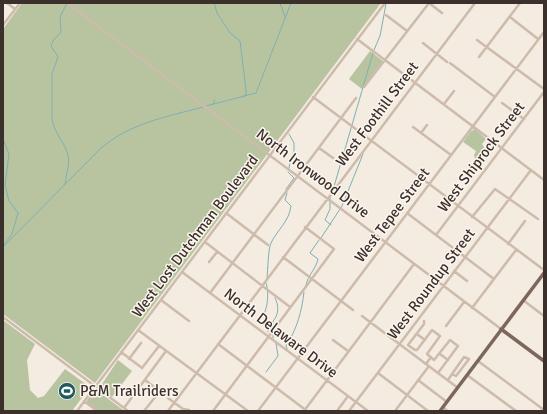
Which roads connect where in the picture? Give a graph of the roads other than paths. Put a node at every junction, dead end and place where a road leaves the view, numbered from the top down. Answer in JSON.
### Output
{"nodes":[{"id":1,"x":7,"y":3,"type":"edge"},
{"id":2,"x":20,"y":3,"type":"edge"},
{"id":3,"x":67,"y":3,"type":"edge"},
{"id":4,"x":385,"y":3,"type":"edge"},
{"id":5,"x":429,"y":3,"type":"edge"},
{"id":6,"x":475,"y":3,"type":"edge"},
{"id":7,"x":520,"y":3,"type":"edge"},
{"id":8,"x":15,"y":9,"type":"junction"},
{"id":9,"x":442,"y":13,"type":"dead end"},
{"id":10,"x":386,"y":15,"type":"dead end"},
{"id":11,"x":510,"y":17,"type":"junction"},
{"id":12,"x":3,"y":25,"type":"edge"},
{"id":13,"x":407,"y":31,"type":"junction"},
{"id":14,"x":544,"y":32,"type":"edge"},
{"id":15,"x":357,"y":39,"type":"junction"},
{"id":16,"x":538,"y":39,"type":"junction"},
{"id":17,"x":477,"y":40,"type":"dead end"},
{"id":18,"x":423,"y":43,"type":"dead end"},
{"id":19,"x":487,"y":47,"type":"junction"},
{"id":20,"x":436,"y":54,"type":"junction"},
{"id":21,"x":479,"y":57,"type":"dead end"},
{"id":22,"x":385,"y":60,"type":"junction"},
{"id":23,"x":517,"y":68,"type":"junction"},
{"id":24,"x":415,"y":82,"type":"junction"},
{"id":25,"x":364,"y":87,"type":"dead end"},
{"id":26,"x":544,"y":89,"type":"edge"},
{"id":27,"x":454,"y":92,"type":"dead end"},
{"id":28,"x":544,"y":92,"type":"edge"},
{"id":29,"x":313,"y":97,"type":"junction"},
{"id":30,"x":494,"y":97,"type":"junction"},
{"id":31,"x":356,"y":98,"type":"dead end"},
{"id":32,"x":502,"y":103,"type":"dead end"},
{"id":33,"x":444,"y":104,"type":"junction"},
{"id":34,"x":341,"y":118,"type":"junction"},
{"id":35,"x":524,"y":119,"type":"junction"},
{"id":36,"x":427,"y":125,"type":"dead end"},
{"id":37,"x":473,"y":126,"type":"junction"},
{"id":38,"x":413,"y":127,"type":"dead end"},
{"id":39,"x":421,"y":133,"type":"junction"},
{"id":40,"x":370,"y":140,"type":"junction"},
{"id":41,"x":319,"y":148,"type":"junction"},
{"id":42,"x":502,"y":148,"type":"junction"},
{"id":43,"x":269,"y":155,"type":"junction"},
{"id":44,"x":451,"y":155,"type":"junction"},
{"id":45,"x":333,"y":158,"type":"dead end"},
{"id":46,"x":531,"y":170,"type":"junction"},
{"id":47,"x":297,"y":177,"type":"junction"},
{"id":48,"x":544,"y":180,"type":"edge"},
{"id":49,"x":429,"y":184,"type":"junction"},
{"id":50,"x":326,"y":199,"type":"junction"},
{"id":51,"x":509,"y":199,"type":"junction"},
{"id":52,"x":458,"y":206,"type":"junction"},
{"id":53,"x":226,"y":213,"type":"junction"},
{"id":54,"x":407,"y":213,"type":"junction"},
{"id":55,"x":472,"y":217,"type":"junction"},
{"id":56,"x":538,"y":219,"type":"dead end"},
{"id":57,"x":525,"y":221,"type":"dead end"},
{"id":58,"x":305,"y":227,"type":"junction"},
{"id":59,"x":487,"y":228,"type":"junction"},
{"id":60,"x":254,"y":235,"type":"junction"},
{"id":61,"x":436,"y":235,"type":"junction"},
{"id":62,"x":204,"y":242,"type":"junction"},
{"id":63,"x":385,"y":242,"type":"junction"},
{"id":64,"x":268,"y":244,"type":"dead end"},
{"id":65,"x":508,"y":244,"type":"junction"},
{"id":66,"x":516,"y":250,"type":"junction"},
{"id":67,"x":217,"y":252,"type":"junction"},
{"id":68,"x":283,"y":257,"type":"junction"},
{"id":69,"x":465,"y":257,"type":"junction"},
{"id":70,"x":209,"y":262,"type":"dead end"},
{"id":71,"x":232,"y":264,"type":"junction"},
{"id":72,"x":414,"y":264,"type":"junction"},
{"id":73,"x":454,"y":271,"type":"junction"},
{"id":74,"x":182,"y":272,"type":"junction"},
{"id":75,"x":544,"y":272,"type":"edge"},
{"id":76,"x":312,"y":278,"type":"junction"},
{"id":77,"x":494,"y":279,"type":"junction"},
{"id":78,"x":467,"y":281,"type":"dead end"},
{"id":79,"x":262,"y":285,"type":"junction"},
{"id":80,"x":443,"y":286,"type":"junction"},
{"id":81,"x":210,"y":293,"type":"junction"},
{"id":82,"x":160,"y":300,"type":"junction"},
{"id":83,"x":523,"y":300,"type":"junction"},
{"id":84,"x":341,"y":301,"type":"junction"},
{"id":85,"x":464,"y":302,"type":"junction"},
{"id":86,"x":290,"y":307,"type":"junction"},
{"id":87,"x":472,"y":308,"type":"junction"},
{"id":88,"x":353,"y":310,"type":"dead end"},
{"id":89,"x":240,"y":315,"type":"junction"},
{"id":90,"x":362,"y":316,"type":"dead end"},
{"id":91,"x":544,"y":316,"type":"edge"},
{"id":92,"x":3,"y":317,"type":"edge"},
{"id":93,"x":189,"y":321,"type":"dead end"},
{"id":94,"x":424,"y":321,"type":"dead end"},
{"id":95,"x":370,"y":322,"type":"junction"},
{"id":96,"x":446,"y":326,"type":"dead end"},
{"id":97,"x":501,"y":329,"type":"junction"},
{"id":98,"x":138,"y":330,"type":"junction"},
{"id":99,"x":417,"y":334,"type":"junction"},
{"id":100,"x":268,"y":336,"type":"junction"},
{"id":101,"x":333,"y":340,"type":"dead end"},
{"id":102,"x":425,"y":340,"type":"junction"},
{"id":103,"x":141,"y":343,"type":"dead end"},
{"id":104,"x":218,"y":344,"type":"junction"},
{"id":105,"x":399,"y":344,"type":"junction"},
{"id":106,"x":159,"y":346,"type":"junction"},
{"id":107,"x":166,"y":351,"type":"junction"},
{"id":108,"x":121,"y":352,"type":"junction"},
{"id":109,"x":348,"y":352,"type":"junction"},
{"id":110,"x":440,"y":354,"type":"junction"},
{"id":111,"x":431,"y":357,"type":"junction"},
{"id":112,"x":298,"y":358,"type":"junction"},
{"id":113,"x":129,"y":359,"type":"junction"},
{"id":114,"x":448,"y":360,"type":"junction"},
{"id":115,"x":478,"y":361,"type":"junction"},
{"id":116,"x":544,"y":362,"type":"edge"},
{"id":117,"x":427,"y":365,"type":"junction"},
{"id":118,"x":247,"y":366,"type":"junction"},
{"id":119,"x":378,"y":372,"type":"junction"},
{"id":120,"x":196,"y":373,"type":"junction"},
{"id":121,"x":438,"y":373,"type":"junction"},
{"id":122,"x":452,"y":374,"type":"junction"},
{"id":123,"x":467,"y":375,"type":"junction"},
{"id":124,"x":145,"y":380,"type":"junction"},
{"id":125,"x":327,"y":380,"type":"junction"},
{"id":126,"x":418,"y":380,"type":"junction"},
{"id":127,"x":448,"y":380,"type":"junction"},
{"id":128,"x":95,"y":386,"type":"junction"},
{"id":129,"x":276,"y":388,"type":"junction"},
{"id":130,"x":458,"y":388,"type":"junction"},
{"id":131,"x":225,"y":394,"type":"junction"},
{"id":132,"x":407,"y":395,"type":"junction"},
{"id":133,"x":348,"y":396,"type":"junction"},
{"id":134,"x":168,"y":398,"type":"dead end"},
{"id":135,"x":84,"y":401,"type":"junction"},
{"id":136,"x":174,"y":402,"type":"junction"},
{"id":137,"x":356,"y":402,"type":"junction"},
{"id":138,"x":447,"y":402,"type":"junction"},
{"id":139,"x":124,"y":408,"type":"junction"},
{"id":140,"x":441,"y":409,"type":"edge"},
{"id":141,"x":189,"y":410,"type":"dead end"},
{"id":142,"x":305,"y":410,"type":"edge"},
{"id":143,"x":544,"y":410,"type":"edge"},
{"id":144,"x":77,"y":411,"type":"edge"},
{"id":145,"x":97,"y":411,"type":"edge"},
{"id":146,"x":128,"y":411,"type":"edge"},
{"id":147,"x":144,"y":411,"type":"edge"},
{"id":148,"x":168,"y":411,"type":"edge"},
{"id":149,"x":213,"y":411,"type":"edge"},
{"id":150,"x":248,"y":411,"type":"edge"},
{"id":151,"x":258,"y":411,"type":"edge"},
{"id":152,"x":337,"y":411,"type":"edge"},
{"id":153,"x":349,"y":411,"type":"edge"},
{"id":154,"x":368,"y":411,"type":"edge"},
{"id":155,"x":394,"y":411,"type":"edge"},
{"id":156,"x":428,"y":411,"type":"edge"},
{"id":157,"x":448,"y":411,"type":"edge"},
{"id":158,"x":516,"y":411,"type":"edge"}],
"edges":[{"from":1,"to":8,"type":"street"},
{"from":2,"to":8,"type":"street"},
{"from":3,"to":43,"type":"street","name":"North Ironwood Drive"},
{"from":4,"to":15,"type":"street","name":"West Lost Dutchman Boulevard"},
{"from":5,"to":9,"type":"street"},
{"from":5,"to":13,"type":"street"},
{"from":6,"to":20,"type":"street","name":"West Foothill Street"},
{"from":7,"to":11,"type":"street"},
{"from":8,"to":12,"type":"street"},
{"from":10,"to":13,"type":"street"},
{"from":11,"to":16,"type":"street"},
{"from":11,"to":19,"type":"street"},
{"from":13,"to":22,"type":"street"},
{"from":14,"to":16,"type":"street","name":"West Tepee Street"},
{"from":15,"to":22,"type":"street"},
{"from":15,"to":29,"type":"street","name":"West Lost Dutchman Boulevard"},
{"from":16,"to":23,"type":"street","name":"West Tepee Street"},
{"from":17,"to":19,"type":"street"},
{"from":18,"to":20,"type":"street"},
{"from":19,"to":21,"type":"street"},
{"from":19,"to":23,"type":"street"},
{"from":20,"to":24,"type":"street","name":"West Foothill Street"},
{"from":20,"to":30,"type":"street"},
{"from":22,"to":24,"type":"street"},
{"from":22,"to":25,"type":"street"},
{"from":23,"to":26,"type":"street"},
{"from":23,"to":30,"type":"street","name":"West Tepee Street"},
{"from":24,"to":33,"type":"street"},
{"from":24,"to":40,"type":"street","name":"West Foothill Street"},
{"from":27,"to":33,"type":"street"},
{"from":28,"to":35,"type":"street","name":"West Shiprock Street"},
{"from":29,"to":34,"type":"street"},
{"from":29,"to":43,"type":"street","name":"West Lost Dutchman Boulevard"},
{"from":30,"to":37,"type":"street","name":"West Tepee Street"},
{"from":31,"to":34,"type":"street"},
{"from":32,"to":35,"type":"street"},
{"from":33,"to":37,"type":"street"},
{"from":34,"to":40,"type":"street"},
{"from":34,"to":41,"type":"street"},
{"from":35,"to":42,"type":"street","name":"West Shiprock Street"},
{"from":36,"to":39,"type":"street"},
{"from":37,"to":42,"type":"street"},
{"from":37,"to":44,"type":"street","name":"West Tepee Street"},
{"from":38,"to":39,"type":"street"},
{"from":39,"to":44,"type":"street"},
{"from":40,"to":49,"type":"street"},
{"from":40,"to":50,"type":"street","name":"West Foothill Street"},
{"from":41,"to":45,"type":"street"},
{"from":41,"to":47,"type":"street"},
{"from":42,"to":46,"type":"street"},
{"from":42,"to":52,"type":"street","name":"West Shiprock Street"},
{"from":43,"to":47,"type":"street","name":"North Ironwood Drive"},
{"from":43,"to":53,"type":"street","name":"West Lost Dutchman Boulevard"},
{"from":44,"to":49,"type":"street","name":"West Tepee Street"},
{"from":46,"to":48,"type":"street"},
{"from":46,"to":51,"type":"street","name":"West Roundup Street"},
{"from":47,"to":50,"type":"street","name":"North Ironwood Drive"},
{"from":47,"to":60,"type":"street"},
{"from":49,"to":52,"type":"street"},
{"from":49,"to":54,"type":"street","name":"West Tepee Street"},
{"from":50,"to":58,"type":"street","name":"West Foothill Street"},
{"from":50,"to":63,"type":"street","name":"North Ironwood Drive"},
{"from":51,"to":55,"type":"street"},
{"from":51,"to":56,"type":"street"},
{"from":51,"to":59,"type":"street","name":"West Roundup Street"},
{"from":52,"to":55,"type":"street"},
{"from":52,"to":61,"type":"street","name":"West Shiprock Street"},
{"from":53,"to":60,"type":"street"},
{"from":53,"to":62,"type":"street","name":"West Lost Dutchman Boulevard"},
{"from":54,"to":61,"type":"street"},
{"from":54,"to":63,"type":"street","name":"West Tepee Street"},
{"from":55,"to":59,"type":"street"},
{"from":57,"to":65,"type":"street"},
{"from":58,"to":68,"type":"street","name":"West Foothill Street"},
{"from":58,"to":76,"type":"street"},
{"from":59,"to":65,"type":"street"},
{"from":59,"to":69,"type":"street","name":"West Roundup Street"},
{"from":60,"to":64,"type":"street"},
{"from":60,"to":71,"type":"street"},
{"from":61,"to":69,"type":"street"},
{"from":62,"to":67,"type":"street"},
{"from":62,"to":74,"type":"street","name":"West Lost Dutchman Boulevard"},
{"from":63,"to":72,"type":"street","name":"North Ironwood Drive"},
{"from":63,"to":84,"type":"street","name":"West Tepee Street"},
{"from":65,"to":66,"type":"street"},
{"from":66,"to":75,"type":"street"},
{"from":66,"to":77,"type":"street"},
{"from":67,"to":70,"type":"street"},
{"from":67,"to":71,"type":"street"},
{"from":68,"to":76,"type":"street"},
{"from":68,"to":79,"type":"street","name":"West Foothill Street"},
{"from":69,"to":73,"type":"street","name":"West Roundup Street"},
{"from":69,"to":77,"type":"street"},
{"from":71,"to":79,"type":"street"},
{"from":71,"to":81,"type":"street"},
{"from":72,"to":80,"type":"street","name":"North Ironwood Drive"},
{"from":72,"to":95,"type":"street"},
{"from":73,"to":78,"type":"street"},
{"from":73,"to":80,"type":"street","name":"West Roundup Street"},
{"from":74,"to":81,"type":"street","name":"North Delaware Drive"},
{"from":74,"to":82,"type":"street","name":"West Lost Dutchman Boulevard"},
{"from":75,"to":83,"type":"main road"},
{"from":76,"to":84,"type":"street"},
{"from":76,"to":86,"type":"street"},
{"from":77,"to":87,"type":"street"},
{"from":79,"to":86,"type":"street"},
{"from":79,"to":89,"type":"street","name":"West Foothill Street"},
{"from":80,"to":85,"type":"street","name":"North Ironwood Drive"},
{"from":80,"to":105,"type":"street","name":"West Roundup Street"},
{"from":81,"to":89,"type":"street","name":"North Delaware Drive"},
{"from":82,"to":93,"type":"street"},
{"from":82,"to":98,"type":"street","name":"West Lost Dutchman Boulevard"},
{"from":83,"to":91,"type":"street"},
{"from":83,"to":97,"type":"main road"},
{"from":84,"to":88,"type":"street"},
{"from":84,"to":112,"type":"street","name":"West Tepee Street"},
{"from":85,"to":87,"type":"street","name":"North Ironwood Drive"},
{"from":85,"to":96,"type":"street"},
{"from":86,"to":100,"type":"street"},
{"from":87,"to":97,"type":"street","name":"North Ironwood Drive"},
{"from":89,"to":100,"type":"street","name":"North Delaware Drive"},
{"from":89,"to":104,"type":"street","name":"West Foothill Street"},
{"from":90,"to":95,"type":"street"},
{"from":92,"to":128,"type":"street"},
{"from":94,"to":99,"type":"street"},
{"from":95,"to":105,"type":"street"},
{"from":95,"to":109,"type":"street"},
{"from":97,"to":115,"type":"main road"},
{"from":97,"to":116,"type":"main road","name":"North Ironwood Drive"},
{"from":98,"to":106,"type":"street"},
{"from":98,"to":108,"type":"street","name":"West Lost Dutchman Boulevard"},
{"from":99,"to":102,"type":"street"},
{"from":99,"to":102,"type":"street"},
{"from":100,"to":112,"type":"street","name":"North Delaware Drive"},
{"from":100,"to":118,"type":"street"},
{"from":101,"to":109,"type":"street"},
{"from":102,"to":111,"type":"street"},
{"from":103,"to":113,"type":"street"},
{"from":104,"to":118,"type":"street"},
{"from":104,"to":120,"type":"street","name":"West Foothill Street"},
{"from":105,"to":117,"type":"street"},
{"from":105,"to":119,"type":"street","name":"West Roundup Street"},
{"from":106,"to":107,"type":"street"},
{"from":106,"to":113,"type":"street"},
{"from":107,"to":120,"type":"street"},
{"from":107,"to":124,"type":"street"},
{"from":108,"to":113,"type":"street"},
{"from":108,"to":128,"type":"street","name":"West Lost Dutchman Boulevard"},
{"from":109,"to":125,"type":"street"},
{"from":110,"to":111,"type":"street"},
{"from":110,"to":114,"type":"street"},
{"from":110,"to":114,"type":"street"},
{"from":111,"to":117,"type":"street"},
{"from":112,"to":125,"type":"street","name":"North Delaware Drive"},
{"from":112,"to":129,"type":"street","name":"West Tepee Street"},
{"from":114,"to":121,"type":"street"},
{"from":115,"to":123,"type":"main road"},
{"from":115,"to":143,"type":"street"},
{"from":117,"to":121,"type":"street"},
{"from":117,"to":126,"type":"street"},
{"from":118,"to":129,"type":"street"},
{"from":118,"to":131,"type":"street"},
{"from":119,"to":132,"type":"street"},
{"from":119,"to":137,"type":"street","name":"West Roundup Street"},
{"from":120,"to":131,"type":"street"},
{"from":120,"to":136,"type":"street","name":"West Foothill Street"},
{"from":121,"to":127,"type":"street"},
{"from":122,"to":122,"type":"street"},
{"from":122,"to":127,"type":"street"},
{"from":123,"to":130,"type":"main road"},
{"from":123,"to":158,"type":"street"},
{"from":124,"to":139,"type":"street"},
{"from":124,"to":147,"type":"street"},
{"from":125,"to":133,"type":"street","name":"North Delaware Drive"},
{"from":125,"to":142,"type":"street"},
{"from":126,"to":132,"type":"street"},
{"from":126,"to":138,"type":"street"},
{"from":127,"to":130,"type":"street"},
{"from":128,"to":135,"type":"street","name":"West Lost Dutchman Boulevard"},
{"from":128,"to":139,"type":"street"},
{"from":129,"to":142,"type":"street"},
{"from":129,"to":151,"type":"street","name":"West Tepee Street"},
{"from":130,"to":138,"type":"main road"},
{"from":131,"to":149,"type":"street"},
{"from":131,"to":150,"type":"street"},
{"from":132,"to":155,"type":"street"},
{"from":132,"to":156,"type":"street"},
{"from":133,"to":137,"type":"street","name":"North Delaware Drive"},
{"from":133,"to":152,"type":"street"},
{"from":134,"to":136,"type":"street"},
{"from":135,"to":144,"type":"street","name":"West Lost Dutchman Boulevard"},
{"from":135,"to":145,"type":"street"},
{"from":136,"to":141,"type":"street"},
{"from":136,"to":148,"type":"street","name":"West Foothill Street"},
{"from":137,"to":153,"type":"street","name":"West Roundup Street"},
{"from":137,"to":154,"type":"street","name":"North Delaware Drive"},
{"from":138,"to":140,"type":"main road"},
{"from":139,"to":146,"type":"street"},
{"from":140,"to":157,"type":"street"}]}
